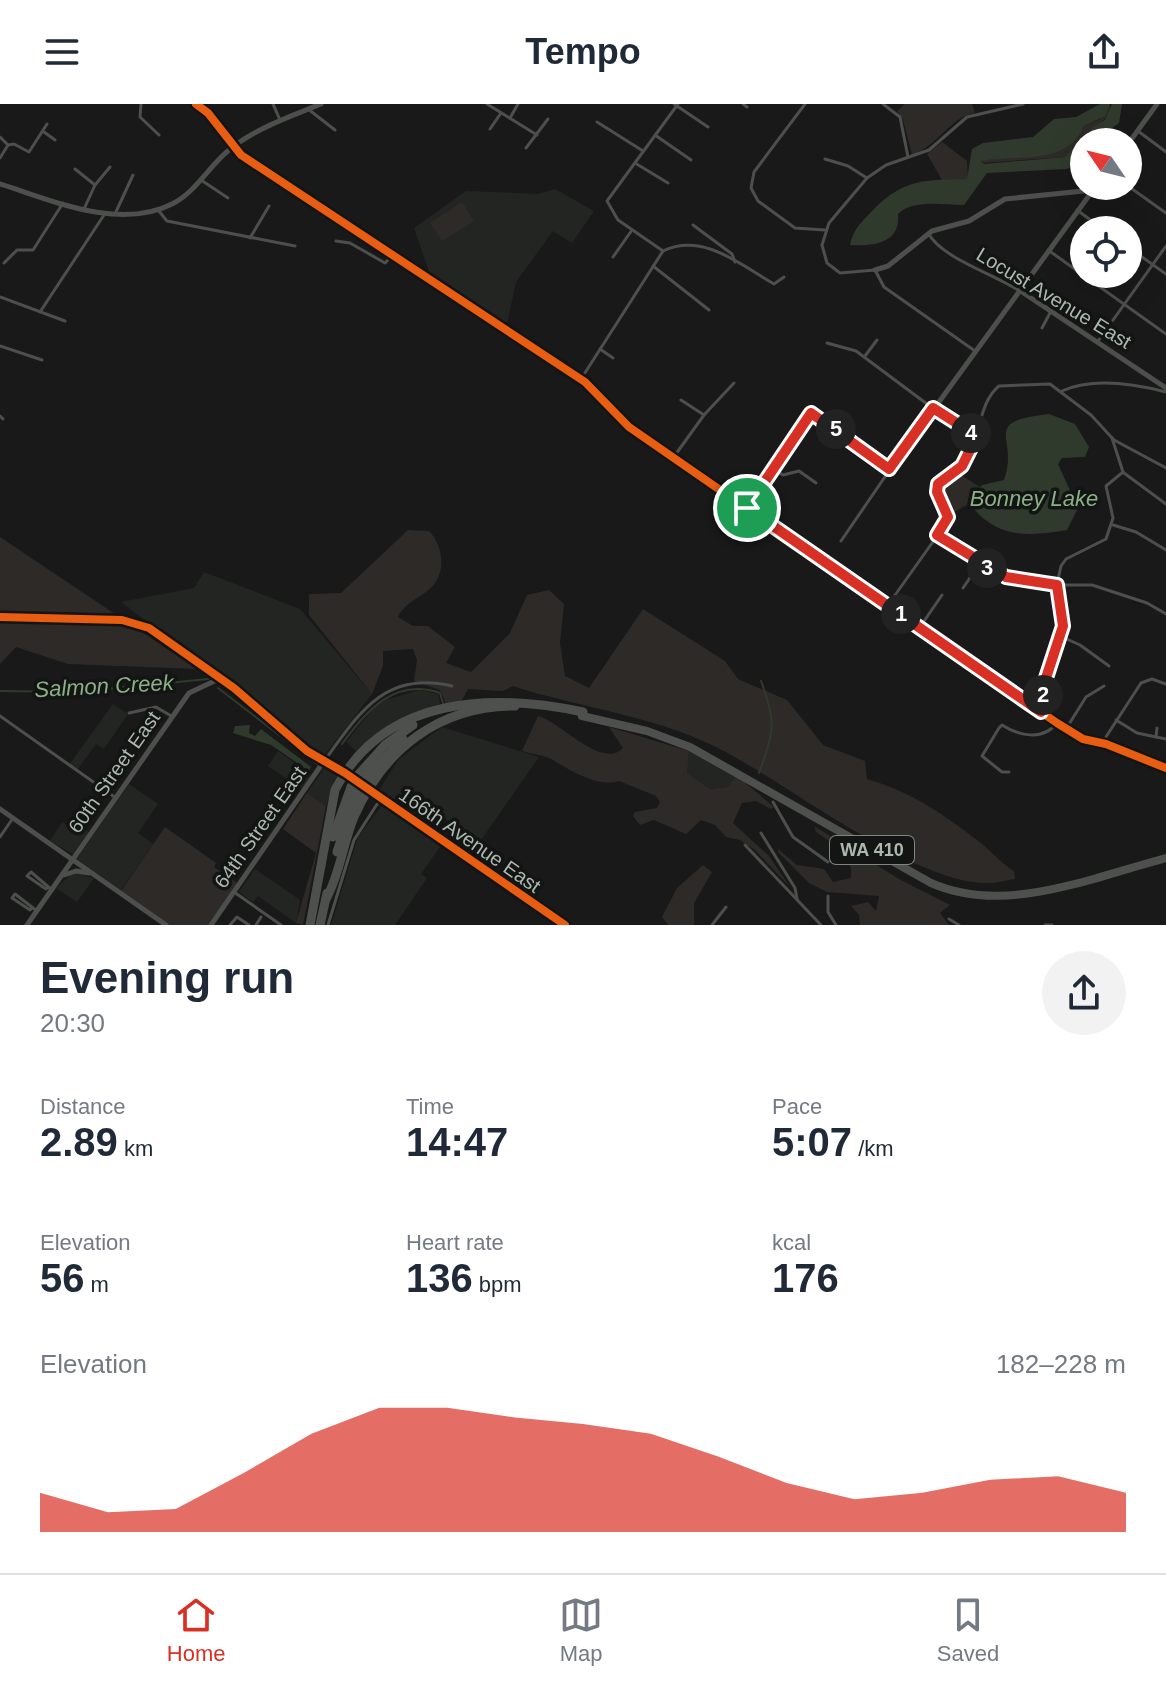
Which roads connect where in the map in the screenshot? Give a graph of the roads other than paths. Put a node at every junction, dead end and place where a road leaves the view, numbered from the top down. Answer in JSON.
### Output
{"nodes":[{"id":1,"x":141,"y":104,"type":"edge"},
{"id":2,"x":196,"y":104,"type":"edge"},
{"id":3,"x":273,"y":104,"type":"edge"},
{"id":4,"x":321,"y":104,"type":"edge"},
{"id":5,"x":487,"y":104,"type":"edge"},
{"id":6,"x":518,"y":104,"type":"edge"},
{"id":7,"x":676,"y":104,"type":"edge"},
{"id":8,"x":805,"y":104,"type":"edge"},
{"id":9,"x":883,"y":104,"type":"edge"},
{"id":10,"x":1023,"y":104,"type":"edge"},
{"id":11,"x":1157,"y":104,"type":"edge"},
{"id":12,"x":308,"y":109,"type":"junction"},
{"id":13,"x":501,"y":113,"type":"junction"},
{"id":14,"x":510,"y":118,"type":"junction"},
{"id":15,"x":548,"y":119,"type":"dead end"},
{"id":16,"x":280,"y":120,"type":"junction"},
{"id":17,"x":47,"y":124,"type":"dead end"},
{"id":18,"x":708,"y":127,"type":"dead end"},
{"id":19,"x":1140,"y":128,"type":"edge"},
{"id":20,"x":490,"y":129,"type":"dead end"},
{"id":21,"x":335,"y":130,"type":"dead end"},
{"id":22,"x":44,"y":132,"type":"junction"},
{"id":23,"x":1142,"y":134,"type":"edge"},
{"id":24,"x":159,"y":135,"type":"dead end"},
{"id":25,"x":537,"y":135,"type":"junction"},
{"id":26,"x":655,"y":135,"type":"junction"},
{"id":27,"x":0,"y":137,"type":"edge"},
{"id":28,"x":55,"y":140,"type":"dead end"},
{"id":29,"x":241,"y":141,"type":"junction"},
{"id":30,"x":8,"y":145,"type":"junction"},
{"id":31,"x":232,"y":148,"type":"junction"},
{"id":32,"x":526,"y":148,"type":"dead end"},
{"id":33,"x":643,"y":152,"type":"junction"},
{"id":34,"x":1166,"y":152,"type":"edge"},
{"id":35,"x":908,"y":157,"type":"junction"},
{"id":36,"x":0,"y":158,"type":"edge"},
{"id":37,"x":825,"y":159,"type":"dead end"},
{"id":38,"x":247,"y":160,"type":"junction"},
{"id":39,"x":691,"y":160,"type":"dead end"},
{"id":40,"x":635,"y":163,"type":"junction"},
{"id":41,"x":110,"y":167,"type":"dead end"},
{"id":42,"x":75,"y":169,"type":"dead end"},
{"id":43,"x":133,"y":175,"type":"dead end"},
{"id":44,"x":867,"y":178,"type":"junction"},
{"id":45,"x":201,"y":180,"type":"junction"},
{"id":46,"x":668,"y":183,"type":"dead end"},
{"id":47,"x":0,"y":184,"type":"edge"},
{"id":48,"x":95,"y":185,"type":"junction"},
{"id":49,"x":1070,"y":191,"type":"edge"},
{"id":50,"x":1142,"y":196,"type":"edge"},
{"id":51,"x":228,"y":198,"type":"dead end"},
{"id":52,"x":1085,"y":200,"type":"edge"},
{"id":53,"x":63,"y":203,"type":"junction"},
{"id":54,"x":269,"y":206,"type":"dead end"},
{"id":55,"x":84,"y":209,"type":"junction"},
{"id":56,"x":158,"y":210,"type":"junction"},
{"id":57,"x":1077,"y":210,"type":"junction"},
{"id":58,"x":105,"y":212,"type":"junction"},
{"id":59,"x":1166,"y":213,"type":"edge"},
{"id":60,"x":115,"y":214,"type":"junction"},
{"id":61,"x":1085,"y":216,"type":"edge"},
{"id":62,"x":693,"y":225,"type":"dead end"},
{"id":63,"x":632,"y":230,"type":"junction"},
{"id":64,"x":825,"y":230,"type":"junction"},
{"id":65,"x":928,"y":233,"type":"junction"},
{"id":66,"x":250,"y":238,"type":"junction"},
{"id":67,"x":336,"y":241,"type":"dead end"},
{"id":68,"x":295,"y":246,"type":"dead end"},
{"id":69,"x":1166,"y":246,"type":"edge"},
{"id":70,"x":1048,"y":250,"type":"junction"},
{"id":71,"x":663,"y":251,"type":"junction"},
{"id":72,"x":391,"y":257,"type":"junction"},
{"id":73,"x":613,"y":257,"type":"dead end"},
{"id":74,"x":1142,"y":258,"type":"edge"},
{"id":75,"x":735,"y":262,"type":"junction"},
{"id":76,"x":4,"y":263,"type":"dead end"},
{"id":77,"x":1152,"y":265,"type":"junction"},
{"id":78,"x":653,"y":266,"type":"junction"},
{"id":79,"x":875,"y":270,"type":"junction"},
{"id":80,"x":1166,"y":274,"type":"edge"},
{"id":81,"x":784,"y":277,"type":"dead end"},
{"id":82,"x":1019,"y":290,"type":"junction"},
{"id":83,"x":0,"y":297,"type":"edge"},
{"id":84,"x":1124,"y":304,"type":"junction"},
{"id":85,"x":709,"y":310,"type":"dead end"},
{"id":86,"x":1051,"y":311,"type":"junction"},
{"id":87,"x":40,"y":312,"type":"junction"},
{"id":88,"x":65,"y":321,"type":"dead end"},
{"id":89,"x":1042,"y":328,"type":"dead end"},
{"id":90,"x":1166,"y":334,"type":"edge"},
{"id":91,"x":877,"y":340,"type":"dead end"},
{"id":92,"x":1098,"y":341,"type":"junction"},
{"id":93,"x":827,"y":343,"type":"dead end"},
{"id":94,"x":0,"y":346,"type":"edge"},
{"id":95,"x":600,"y":349,"type":"junction"},
{"id":96,"x":975,"y":351,"type":"junction"},
{"id":97,"x":864,"y":356,"type":"junction"},
{"id":98,"x":613,"y":358,"type":"dead end"},
{"id":99,"x":42,"y":360,"type":"dead end"},
{"id":100,"x":581,"y":380,"type":"junction"},
{"id":101,"x":734,"y":383,"type":"dead end"},
{"id":102,"x":1166,"y":390,"type":"edge"},
{"id":103,"x":1062,"y":391,"type":"junction"},
{"id":104,"x":681,"y":400,"type":"dead end"},
{"id":105,"x":933,"y":408,"type":"junction"},
{"id":106,"x":704,"y":415,"type":"junction"},
{"id":107,"x":977,"y":436,"type":"junction"},
{"id":108,"x":1112,"y":438,"type":"junction"},
{"id":109,"x":673,"y":458,"type":"junction"},
{"id":110,"x":1166,"y":468,"type":"edge"},
{"id":111,"x":773,"y":469,"type":"junction"},
{"id":112,"x":892,"y":471,"type":"junction"},
{"id":113,"x":1123,"y":472,"type":"junction"},
{"id":114,"x":816,"y":483,"type":"dead end"},
{"id":115,"x":1166,"y":504,"type":"edge"},
{"id":116,"x":747,"y":508,"type":"junction"},
{"id":117,"x":1113,"y":525,"type":"junction"},
{"id":118,"x":937,"y":535,"type":"junction"},
{"id":119,"x":841,"y":541,"type":"dead end"},
{"id":120,"x":1166,"y":550,"type":"edge"},
{"id":121,"x":980,"y":563,"type":"junction"},
{"id":122,"x":1057,"y":585,"type":"junction"},
{"id":123,"x":963,"y":588,"type":"dead end"},
{"id":124,"x":942,"y":595,"type":"dead end"},
{"id":125,"x":888,"y":605,"type":"junction"},
{"id":126,"x":1166,"y":614,"type":"edge"},
{"id":127,"x":0,"y":617,"type":"edge"},
{"id":128,"x":920,"y":627,"type":"junction"},
{"id":129,"x":1060,"y":636,"type":"junction"},
{"id":130,"x":1109,"y":666,"type":"dead end"},
{"id":131,"x":221,"y":678,"type":"junction"},
{"id":132,"x":1166,"y":684,"type":"edge"},
{"id":133,"x":452,"y":686,"type":"dead end"},
{"id":134,"x":1104,"y":686,"type":"dead end"},
{"id":135,"x":452,"y":707,"type":"junction"},
{"id":136,"x":562,"y":712,"type":"junction"},
{"id":137,"x":1041,"y":712,"type":"junction"},
{"id":138,"x":129,"y":713,"type":"dead end"},
{"id":139,"x":583,"y":714,"type":"junction"},
{"id":140,"x":0,"y":716,"type":"edge"},
{"id":141,"x":173,"y":717,"type":"junction"},
{"id":142,"x":1116,"y":720,"type":"junction"},
{"id":143,"x":1057,"y":723,"type":"junction"},
{"id":144,"x":1157,"y":728,"type":"dead end"},
{"id":145,"x":1066,"y":729,"type":"junction"},
{"id":146,"x":1156,"y":737,"type":"junction"},
{"id":147,"x":1166,"y":739,"type":"edge"},
{"id":148,"x":1102,"y":743,"type":"junction"},
{"id":149,"x":324,"y":761,"type":"junction"},
{"id":150,"x":1166,"y":768,"type":"edge"},
{"id":151,"x":1009,"y":772,"type":"dead end"},
{"id":152,"x":345,"y":773,"type":"junction"},
{"id":153,"x":358,"y":783,"type":"junction"},
{"id":154,"x":767,"y":790,"type":"junction"},
{"id":155,"x":370,"y":791,"type":"junction"},
{"id":156,"x":116,"y":798,"type":"junction"},
{"id":157,"x":381,"y":798,"type":"junction"},
{"id":158,"x":773,"y":802,"type":"junction"},
{"id":159,"x":791,"y":804,"type":"junction"},
{"id":160,"x":0,"y":809,"type":"edge"},
{"id":161,"x":13,"y":818,"type":"junction"},
{"id":162,"x":761,"y":833,"type":"dead end"},
{"id":163,"x":0,"y":837,"type":"edge"},
{"id":164,"x":745,"y":845,"type":"dead end"},
{"id":165,"x":1166,"y":856,"type":"edge"},
{"id":166,"x":73,"y":860,"type":"junction"},
{"id":167,"x":828,"y":862,"type":"dead end"},
{"id":168,"x":95,"y":875,"type":"junction"},
{"id":169,"x":60,"y":878,"type":"junction"},
{"id":170,"x":50,"y":888,"type":"junction"},
{"id":171,"x":234,"y":892,"type":"junction"},
{"id":172,"x":828,"y":896,"type":"dead end"},
{"id":173,"x":326,"y":899,"type":"junction"},
{"id":174,"x":797,"y":899,"type":"junction"},
{"id":175,"x":726,"y":907,"type":"dead end"},
{"id":176,"x":34,"y":910,"type":"junction"},
{"id":177,"x":261,"y":917,"type":"dead end"},
{"id":178,"x":949,"y":919,"type":"dead end"},
{"id":179,"x":214,"y":924,"type":"edge"},
{"id":180,"x":27,"y":925,"type":"edge"},
{"id":181,"x":166,"y":925,"type":"edge"},
{"id":182,"x":230,"y":925,"type":"edge"},
{"id":183,"x":249,"y":925,"type":"edge"},
{"id":184,"x":256,"y":925,"type":"edge"},
{"id":185,"x":281,"y":925,"type":"edge"},
{"id":186,"x":311,"y":925,"type":"edge"},
{"id":187,"x":320,"y":925,"type":"edge"},
{"id":188,"x":328,"y":925,"type":"edge"},
{"id":189,"x":565,"y":925,"type":"edge"},
{"id":190,"x":712,"y":925,"type":"edge"},
{"id":191,"x":821,"y":925,"type":"edge"},
{"id":192,"x":836,"y":925,"type":"edge"},
{"id":193,"x":959,"y":925,"type":"edge"},
{"id":194,"x":1045,"y":925,"type":"edge"},
{"id":195,"x":1052,"y":925,"type":"edge"}],
"edges":[{"from":1,"to":24,"type":"street"},
{"from":2,"to":31,"type":"street"},
{"from":3,"to":16,"type":"street"},
{"from":4,"to":12,"type":"street"},
{"from":5,"to":13,"type":"street"},
{"from":6,"to":14,"type":"street"},
{"from":7,"to":18,"type":"street"},
{"from":7,"to":26,"type":"street"},
{"from":8,"to":64,"type":"street"},
{"from":9,"to":35,"type":"street"},
{"from":10,"to":35,"type":"street"},
{"from":11,"to":19,"type":"street"},
{"from":12,"to":16,"type":"street"},
{"from":12,"to":21,"type":"street"},
{"from":13,"to":14,"type":"street"},
{"from":13,"to":20,"type":"street"},
{"from":14,"to":25,"type":"street"},
{"from":15,"to":25,"type":"street"},
{"from":16,"to":29,"type":"street"},
{"from":17,"to":22,"type":"street"},
{"from":22,"to":28,"type":"street"},
{"from":22,"to":30,"type":"street"},
{"from":23,"to":34,"type":"street"},
{"from":25,"to":32,"type":"street"},
{"from":26,"to":33,"type":"street"},
{"from":26,"to":39,"type":"street"},
{"from":27,"to":30,"type":"street"},
{"from":29,"to":31,"type":"street"},
{"from":29,"to":38,"type":"street"},
{"from":30,"to":36,"type":"street"},
{"from":31,"to":38,"type":"street"},
{"from":31,"to":45,"type":"street"},
{"from":33,"to":33,"type":"street"},
{"from":33,"to":40,"type":"street"},
{"from":35,"to":44,"type":"street"},
{"from":37,"to":44,"type":"street"},
{"from":38,"to":72,"type":"street"},
{"from":40,"to":46,"type":"street"},
{"from":40,"to":63,"type":"street"},
{"from":41,"to":48,"type":"street"},
{"from":42,"to":48,"type":"street"},
{"from":43,"to":60,"type":"street"},
{"from":44,"to":64,"type":"street"},
{"from":45,"to":51,"type":"street"},
{"from":45,"to":56,"type":"street"},
{"from":47,"to":53,"type":"street"},
{"from":48,"to":55,"type":"street"},
{"from":49,"to":65,"type":"street"},
{"from":50,"to":59,"type":"street"},
{"from":52,"to":57,"type":"street"},
{"from":53,"to":55,"type":"street"},
{"from":53,"to":76,"type":"street"},
{"from":54,"to":66,"type":"street"},
{"from":55,"to":58,"type":"street"},
{"from":56,"to":60,"type":"street"},
{"from":56,"to":66,"type":"street"},
{"from":57,"to":61,"type":"street"},
{"from":57,"to":70,"type":"street"},
{"from":58,"to":60,"type":"street"},
{"from":58,"to":87,"type":"street"},
{"from":62,"to":75,"type":"street"},
{"from":63,"to":71,"type":"street"},
{"from":63,"to":73,"type":"street"},
{"from":64,"to":79,"type":"street"},
{"from":65,"to":79,"type":"street"},
{"from":65,"to":82,"type":"street","name":"Locust Avenue East"},
{"from":66,"to":68,"type":"street"},
{"from":67,"to":72,"type":"street"},
{"from":69,"to":77,"type":"street"},
{"from":70,"to":82,"type":"street"},
{"from":70,"to":84,"type":"street"},
{"from":71,"to":75,"type":"street"},
{"from":71,"to":78,"type":"street"},
{"from":72,"to":100,"type":"street"},
{"from":74,"to":77,"type":"street"},
{"from":75,"to":81,"type":"street"},
{"from":77,"to":80,"type":"street"},
{"from":77,"to":84,"type":"street"},
{"from":78,"to":85,"type":"street"},
{"from":78,"to":95,"type":"street"},
{"from":79,"to":96,"type":"street"},
{"from":82,"to":86,"type":"street","name":"Locust Avenue East"},
{"from":82,"to":96,"type":"street"},
{"from":83,"to":87,"type":"street"},
{"from":84,"to":90,"type":"street"},
{"from":84,"to":92,"type":"street"},
{"from":86,"to":89,"type":"street"},
{"from":86,"to":92,"type":"street","name":"Locust Avenue East"},
{"from":87,"to":88,"type":"street"},
{"from":91,"to":97,"type":"street"},
{"from":92,"to":102,"type":"street","name":"Locust Avenue East"},
{"from":93,"to":97,"type":"street"},
{"from":94,"to":99,"type":"street"},
{"from":95,"to":98,"type":"street"},
{"from":95,"to":100,"type":"street"},
{"from":96,"to":105,"type":"street"},
{"from":97,"to":105,"type":"street"},
{"from":100,"to":109,"type":"street"},
{"from":101,"to":106,"type":"street"},
{"from":102,"to":103,"type":"street"},
{"from":103,"to":107,"type":"street"},
{"from":103,"to":108,"type":"street"},
{"from":104,"to":106,"type":"street"},
{"from":105,"to":107,"type":"street"},
{"from":105,"to":112,"type":"street"},
{"from":106,"to":109,"type":"street"},
{"from":107,"to":118,"type":"street"},
{"from":108,"to":110,"type":"street"},
{"from":108,"to":113,"type":"street"},
{"from":109,"to":116,"type":"street"},
{"from":111,"to":112,"type":"street"},
{"from":111,"to":114,"type":"street"},
{"from":111,"to":116,"type":"street"},
{"from":112,"to":119,"type":"street"},
{"from":113,"to":115,"type":"street"},
{"from":113,"to":117,"type":"street"},
{"from":116,"to":125,"type":"street"},
{"from":117,"to":120,"type":"street"},
{"from":117,"to":122,"type":"street"},
{"from":118,"to":121,"type":"street"},
{"from":118,"to":125,"type":"street"},
{"from":121,"to":122,"type":"street"},
{"from":121,"to":123,"type":"street"},
{"from":122,"to":126,"type":"street"},
{"from":122,"to":129,"type":"street"},
{"from":124,"to":128,"type":"street"},
{"from":125,"to":128,"type":"street"},
{"from":127,"to":131,"type":"street","name":"166th Avenue East"},
{"from":128,"to":137,"type":"street"},
{"from":129,"to":130,"type":"street"},
{"from":129,"to":137,"type":"street"},
{"from":131,"to":141,"type":"street","name":"60th Street East"},
{"from":131,"to":149,"type":"street","name":"166th Avenue East"},
{"from":132,"to":142,"type":"street"},
{"from":133,"to":149,"type":"street","name":"64th Street East"},
{"from":134,"to":145,"type":"street"},
{"from":135,"to":139,"type":"highway","number":"WA 410"},
{"from":135,"to":152,"type":"highway"},
{"from":135,"to":153,"type":"highway","number":"WA 410"},
{"from":136,"to":139,"type":"highway","number":"WA 410"},
{"from":136,"to":153,"type":"highway","number":"WA 410"},
{"from":136,"to":155,"type":"highway"},
{"from":137,"to":143,"type":"street"},
{"from":138,"to":141,"type":"street"},
{"from":139,"to":154,"type":"highway","number":"WA 410"},
{"from":139,"to":165,"type":"highway","number":"WA 410"},
{"from":140,"to":156,"type":"street"},
{"from":141,"to":156,"type":"street","name":"60th Street East"},
{"from":142,"to":146,"type":"street"},
{"from":142,"to":148,"type":"street"},
{"from":143,"to":145,"type":"street"},
{"from":143,"to":151,"type":"street"},
{"from":144,"to":146,"type":"street"},
{"from":145,"to":148,"type":"street"},
{"from":146,"to":147,"type":"street"},
{"from":148,"to":150,"type":"street"},
{"from":149,"to":152,"type":"street","name":"166th Avenue East"},
{"from":149,"to":171,"type":"street","name":"64th Street East"},
{"from":152,"to":153,"type":"street","name":"166th Avenue East"},
{"from":152,"to":186,"type":"highway"},
{"from":153,"to":155,"type":"street","name":"166th Avenue East"},
{"from":153,"to":173,"type":"highway","number":"WA 410"},
{"from":153,"to":186,"type":"highway","number":"WA 410"},
{"from":154,"to":158,"type":"street"},
{"from":154,"to":159,"type":"highway","number":"WA 410"},
{"from":155,"to":157,"type":"street","name":"166th Avenue East"},
{"from":155,"to":173,"type":"highway"},
{"from":156,"to":166,"type":"street","name":"60th Street East"},
{"from":157,"to":188,"type":"street"},
{"from":157,"to":189,"type":"street","name":"166th Avenue East"},
{"from":158,"to":159,"type":"street"},
{"from":158,"to":167,"type":"street"},
{"from":159,"to":165,"type":"highway","number":"WA 410"},
{"from":160,"to":161,"type":"street"},
{"from":161,"to":163,"type":"street"},
{"from":161,"to":166,"type":"street"},
{"from":162,"to":174,"type":"street"},
{"from":164,"to":174,"type":"street"},
{"from":166,"to":168,"type":"street"},
{"from":166,"to":169,"type":"street","name":"60th Street East"},
{"from":168,"to":169,"type":"street"},
{"from":168,"to":181,"type":"street"},
{"from":169,"to":170,"type":"street","name":"60th Street East"},
{"from":170,"to":170,"type":"street"},
{"from":170,"to":176,"type":"street","name":"60th Street East"},
{"from":171,"to":179,"type":"street","name":"64th Street East"},
{"from":171,"to":185,"type":"street"},
{"from":172,"to":192,"type":"street"},
{"from":173,"to":187,"type":"highway","number":"WA 410"},
{"from":174,"to":191,"type":"street"},
{"from":175,"to":190,"type":"street"},
{"from":176,"to":176,"type":"street"},
{"from":176,"to":180,"type":"street","name":"60th Street East"},
{"from":177,"to":184,"type":"street"},
{"from":178,"to":193,"type":"street"},
{"from":182,"to":183,"type":"street"},
{"from":194,"to":195,"type":"street"}]}
